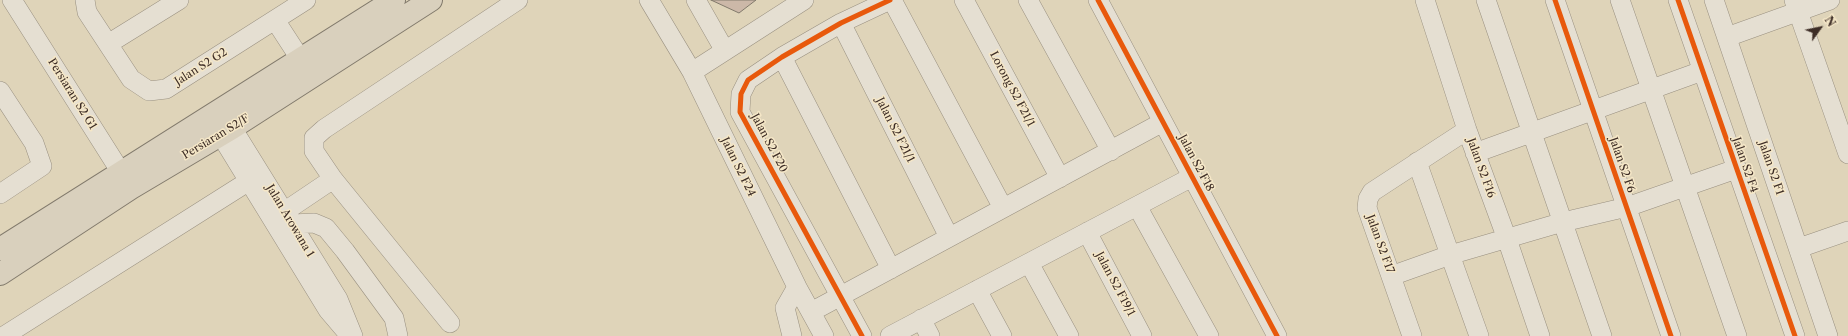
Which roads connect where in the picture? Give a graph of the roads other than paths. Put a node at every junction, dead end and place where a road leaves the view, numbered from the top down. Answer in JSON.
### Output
{"nodes":[{"id":1,"x":12,"y":0,"type":"edge"},
{"id":2,"x":85,"y":0,"type":"edge"},
{"id":3,"x":179,"y":0,"type":"edge"},
{"id":4,"x":306,"y":0,"type":"edge"},
{"id":5,"x":394,"y":0,"type":"edge"},
{"id":6,"x":431,"y":0,"type":"edge"},
{"id":7,"x":518,"y":0,"type":"edge"},
{"id":8,"x":649,"y":0,"type":"edge"},
{"id":9,"x":696,"y":0,"type":"edge"},
{"id":10,"x":804,"y":0,"type":"edge"},
{"id":11,"x":891,"y":0,"type":"edge"},
{"id":12,"x":964,"y":0,"type":"edge"},
{"id":13,"x":1028,"y":0,"type":"edge"},
{"id":14,"x":1098,"y":0,"type":"edge"},
{"id":15,"x":1425,"y":0,"type":"edge"},
{"id":16,"x":1486,"y":0,"type":"edge"},
{"id":17,"x":1555,"y":0,"type":"edge"},
{"id":18,"x":1620,"y":0,"type":"edge"},
{"id":19,"x":1678,"y":0,"type":"edge"},
{"id":20,"x":1714,"y":0,"type":"edge"},
{"id":21,"x":1830,"y":0,"type":"edge"},
{"id":22,"x":1796,"y":6,"type":"edge"},
{"id":23,"x":275,"y":20,"type":"junction"},
{"id":24,"x":840,"y":23,"type":"junction"},
{"id":25,"x":1726,"y":37,"type":"junction"},
{"id":26,"x":108,"y":44,"type":"junction"},
{"id":27,"x":725,"y":51,"type":"junction"},
{"id":28,"x":782,"y":57,"type":"junction"},
{"id":29,"x":300,"y":60,"type":"junction"},
{"id":30,"x":1702,"y":71,"type":"junction"},
{"id":31,"x":692,"y":72,"type":"junction"},
{"id":32,"x":1651,"y":88,"type":"junction"},
{"id":33,"x":3,"y":102,"type":"edge"},
{"id":34,"x":1592,"y":109,"type":"junction"},
{"id":35,"x":215,"y":113,"type":"junction"},
{"id":36,"x":1163,"y":122,"type":"junction"},
{"id":37,"x":1467,"y":130,"type":"junction"},
{"id":38,"x":227,"y":131,"type":"junction"},
{"id":39,"x":1532,"y":132,"type":"junction"},
{"id":40,"x":1111,"y":151,"type":"junction"},
{"id":41,"x":1475,"y":153,"type":"junction"},
{"id":42,"x":1848,"y":154,"type":"edge"},
{"id":43,"x":1417,"y":162,"type":"junction"},
{"id":44,"x":1736,"y":169,"type":"junction"},
{"id":45,"x":1192,"y":177,"type":"junction"},
{"id":46,"x":1060,"y":178,"type":"junction"},
{"id":47,"x":126,"y":180,"type":"junction"},
{"id":48,"x":333,"y":180,"type":"junction"},
{"id":49,"x":249,"y":181,"type":"junction"},
{"id":50,"x":1685,"y":186,"type":"junction"},
{"id":51,"x":0,"y":194,"type":"edge"},
{"id":52,"x":1137,"y":206,"type":"junction"},
{"id":53,"x":1626,"y":207,"type":"junction"},
{"id":54,"x":1003,"y":208,"type":"junction"},
{"id":55,"x":283,"y":219,"type":"junction"},
{"id":56,"x":1563,"y":222,"type":"junction"},
{"id":57,"x":1848,"y":231,"type":"edge"},
{"id":58,"x":1087,"y":232,"type":"junction"},
{"id":59,"x":949,"y":237,"type":"junction"},
{"id":60,"x":1507,"y":239,"type":"junction"},
{"id":61,"x":1799,"y":248,"type":"junction"},
{"id":62,"x":0,"y":249,"type":"edge"},
{"id":63,"x":1450,"y":255,"type":"junction"},
{"id":64,"x":1029,"y":263,"type":"junction"},
{"id":65,"x":891,"y":269,"type":"junction"},
{"id":66,"x":0,"y":274,"type":"edge"},
{"id":67,"x":1392,"y":276,"type":"junction"},
{"id":68,"x":797,"y":287,"type":"junction"},
{"id":69,"x":977,"y":290,"type":"junction"},
{"id":70,"x":839,"y":297,"type":"junction"},
{"id":71,"x":811,"y":312,"type":"junction"},
{"id":72,"x":921,"y":319,"type":"junction"},
{"id":73,"x":450,"y":323,"type":"dead end"},
{"id":74,"x":4,"y":336,"type":"edge"},
{"id":75,"x":350,"y":336,"type":"edge"},
{"id":76,"x":353,"y":336,"type":"edge"},
{"id":77,"x":398,"y":336,"type":"edge"},
{"id":78,"x":792,"y":336,"type":"edge"},
{"id":79,"x":824,"y":336,"type":"edge"},
{"id":80,"x":862,"y":336,"type":"edge"},
{"id":81,"x":890,"y":336,"type":"edge"},
{"id":82,"x":930,"y":336,"type":"edge"},
{"id":83,"x":1002,"y":336,"type":"edge"},
{"id":84,"x":1069,"y":336,"type":"edge"},
{"id":85,"x":1142,"y":336,"type":"edge"},
{"id":86,"x":1209,"y":336,"type":"edge"},
{"id":87,"x":1277,"y":336,"type":"edge"},
{"id":88,"x":1412,"y":336,"type":"edge"},
{"id":89,"x":1479,"y":336,"type":"edge"},
{"id":90,"x":1540,"y":336,"type":"edge"},
{"id":91,"x":1602,"y":336,"type":"edge"},
{"id":92,"x":1671,"y":336,"type":"edge"},
{"id":93,"x":1737,"y":336,"type":"edge"},
{"id":94,"x":1795,"y":336,"type":"edge"},
{"id":95,"x":1828,"y":336,"type":"edge"}],
"edges":[{"from":1,"to":47,"type":"street","name":"Persiaran S2 G1"},
{"from":2,"to":26,"type":"street","name":"Jalan S2 G2"},
{"from":3,"to":26,"type":"street"},
{"from":4,"to":23,"type":"street","name":"Jalan S2 G2"},
{"from":5,"to":29,"type":"main road","name":"Persiaran S2/F"},
{"from":6,"to":38,"type":"main road","name":"Persiaran S2/F"},
{"from":7,"to":48,"type":"street"},
{"from":8,"to":31,"type":"street","name":"Jalan S2 F24"},
{"from":9,"to":27,"type":"street"},
{"from":10,"to":27,"type":"street"},
{"from":11,"to":24,"type":"street","name":"Jalan S2 F20"},
{"from":11,"to":54,"type":"street"},
{"from":12,"to":46,"type":"street","name":"Lorong S2 F21/1"},
{"from":13,"to":40,"type":"street"},
{"from":14,"to":36,"type":"street","name":"Jalan S2 F18"},
{"from":15,"to":37,"type":"street","name":"Jalan S2 F16"},
{"from":16,"to":39,"type":"street"},
{"from":17,"to":34,"type":"street","name":"Jalan S2 F6"},
{"from":18,"to":32,"type":"street"},
{"from":19,"to":30,"type":"street","name":"Jalan S2 F4"},
{"from":20,"to":25,"type":"street","name":"Jalan S2 F1"},
{"from":21,"to":22,"type":"street"},
{"from":22,"to":25,"type":"street"},
{"from":22,"to":42,"type":"street"},
{"from":23,"to":26,"type":"street","name":"Jalan S2 G2"},
{"from":23,"to":29,"type":"street"},
{"from":24,"to":28,"type":"street","name":"Jalan S2 F20"},
{"from":24,"to":59,"type":"street","name":"Jalan S2 F21/1"},
{"from":25,"to":61,"type":"street","name":"Jalan S2 F1"},
{"from":27,"to":31,"type":"street"},
{"from":28,"to":65,"type":"street"},
{"from":28,"to":70,"type":"street","name":"Jalan S2 F20"},
{"from":29,"to":35,"type":"main road","name":"Persiaran S2/F"},
{"from":30,"to":32,"type":"street"},
{"from":30,"to":44,"type":"street","name":"Jalan S2 F4"},
{"from":31,"to":68,"type":"street","name":"Jalan S2 F24"},
{"from":32,"to":34,"type":"street"},
{"from":32,"to":50,"type":"street"},
{"from":33,"to":51,"type":"street"},
{"from":34,"to":39,"type":"street"},
{"from":34,"to":53,"type":"street","name":"Jalan S2 F6"},
{"from":35,"to":38,"type":"street","name":"Jalan Arowana 1"},
{"from":35,"to":47,"type":"main road","name":"Persiaran S2/F"},
{"from":36,"to":40,"type":"street"},
{"from":36,"to":45,"type":"street","name":"Jalan S2 F18"},
{"from":37,"to":41,"type":"street","name":"Jalan S2 F16"},
{"from":37,"to":43,"type":"street","name":"Jalan S2 F17"},
{"from":38,"to":47,"type":"main road","name":"Persiaran S2/F"},
{"from":38,"to":49,"type":"street","name":"Jalan Arowana 1"},
{"from":38,"to":55,"type":"street","name":"Jalan Arowana 1"},
{"from":39,"to":41,"type":"street"},
{"from":39,"to":56,"type":"street"},
{"from":40,"to":46,"type":"street"},
{"from":41,"to":60,"type":"street","name":"Jalan S2 F16"},
{"from":43,"to":63,"type":"street"},
{"from":43,"to":67,"type":"street","name":"Jalan S2 F17"},
{"from":44,"to":50,"type":"street"},
{"from":44,"to":94,"type":"street","name":"Jalan S2 F4"},
{"from":45,"to":52,"type":"street"},
{"from":45,"to":87,"type":"street","name":"Jalan S2 F18"},
{"from":46,"to":54,"type":"street"},
{"from":47,"to":62,"type":"main road","name":"Persiaran S2/F"},
{"from":47,"to":66,"type":"main road","name":"Persiaran S2/F"},
{"from":48,"to":55,"type":"street"},
{"from":48,"to":73,"type":"street"},
{"from":49,"to":55,"type":"street","name":"Jalan Arowana 1"},
{"from":49,"to":74,"type":"street"},
{"from":50,"to":53,"type":"street"},
{"from":50,"to":93,"type":"street"},
{"from":52,"to":58,"type":"street"},
{"from":52,"to":86,"type":"street"},
{"from":53,"to":56,"type":"street"},
{"from":53,"to":92,"type":"street","name":"Jalan S2 F6"},
{"from":54,"to":59,"type":"street"},
{"from":55,"to":75,"type":"street","name":"Jalan Arowana 1"},
{"from":55,"to":76,"type":"street","name":"Jalan Arowana 1"},
{"from":55,"to":77,"type":"street"},
{"from":56,"to":60,"type":"street"},
{"from":56,"to":91,"type":"street"},
{"from":57,"to":61,"type":"street"},
{"from":58,"to":64,"type":"street"},
{"from":58,"to":85,"type":"street","name":"Jalan S2 F19/1"},
{"from":59,"to":65,"type":"street"},
{"from":60,"to":63,"type":"street"},
{"from":60,"to":90,"type":"street","name":"Jalan S2 F16"},
{"from":61,"to":95,"type":"street","name":"Jalan S2 F1"},
{"from":63,"to":67,"type":"street"},
{"from":63,"to":89,"type":"street"},
{"from":64,"to":69,"type":"street"},
{"from":64,"to":84,"type":"street"},
{"from":65,"to":70,"type":"street"},
{"from":67,"to":88,"type":"street","name":"Jalan S2 F17"},
{"from":68,"to":71,"type":"street","name":"Jalan S2 F24"},
{"from":68,"to":78,"type":"street"},
{"from":69,"to":72,"type":"street"},
{"from":69,"to":83,"type":"street"},
{"from":70,"to":71,"type":"street"},
{"from":70,"to":80,"type":"street","name":"Jalan S2 F20"},
{"from":71,"to":79,"type":"street","name":"Jalan S2 F24"},
{"from":72,"to":81,"type":"street"},
{"from":72,"to":82,"type":"street"}]}
